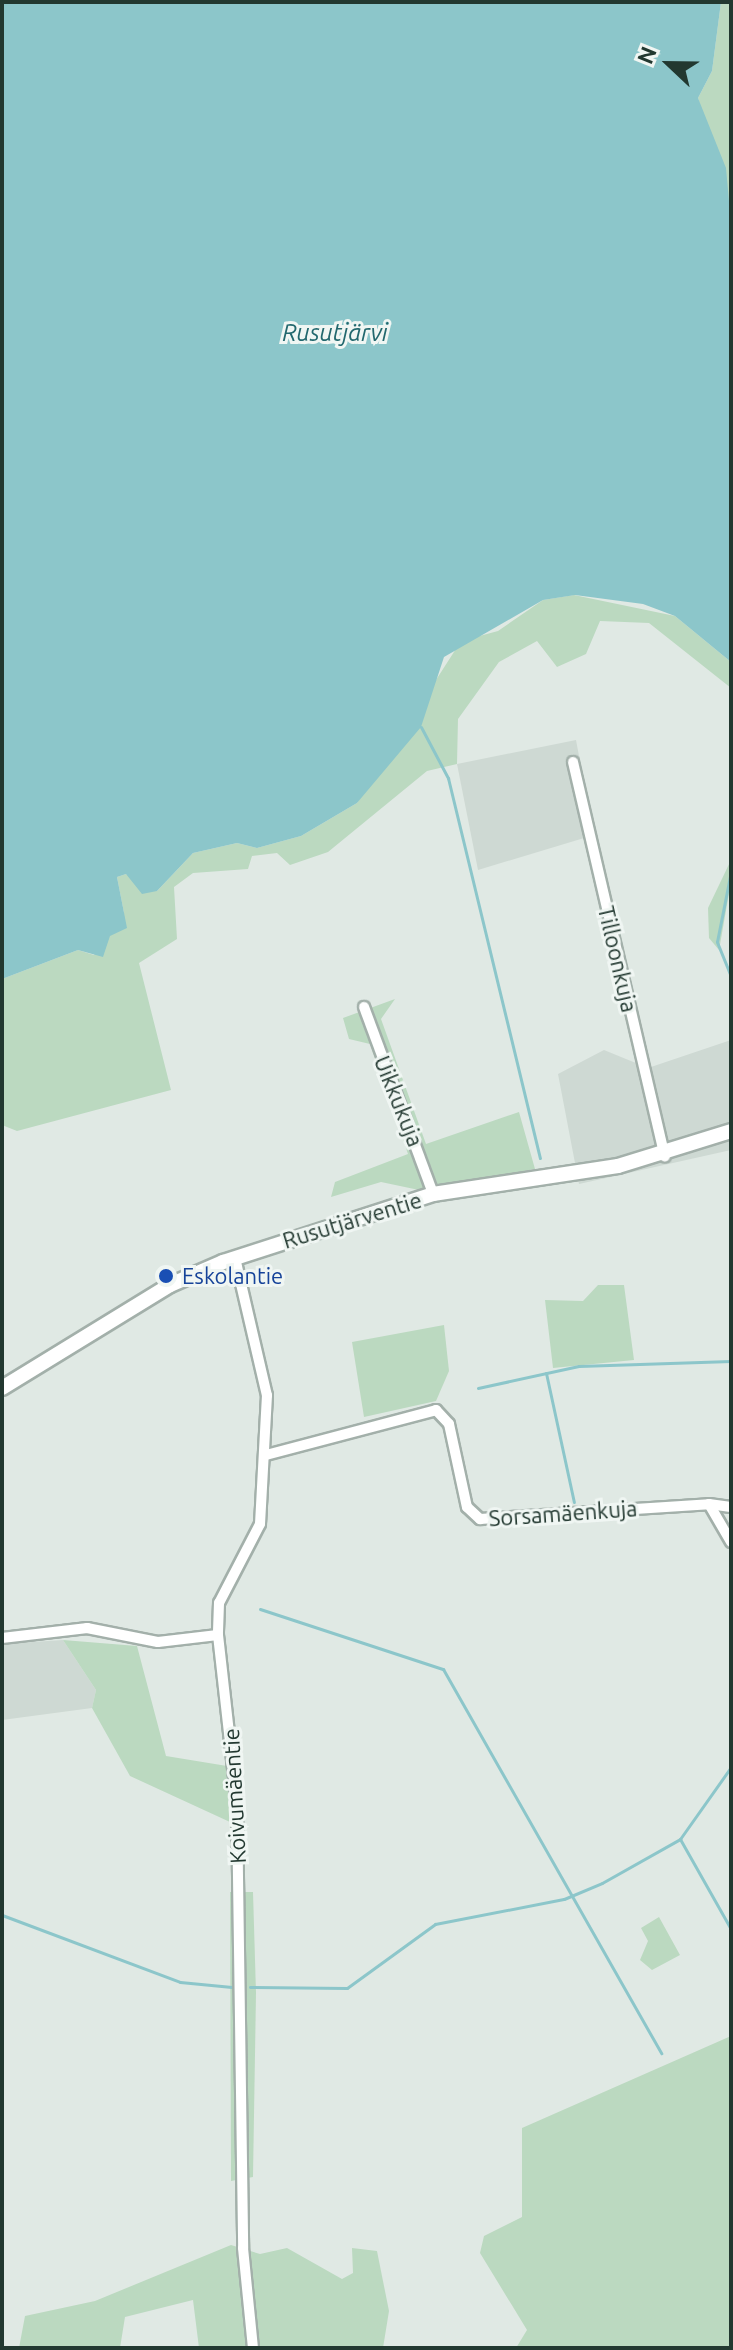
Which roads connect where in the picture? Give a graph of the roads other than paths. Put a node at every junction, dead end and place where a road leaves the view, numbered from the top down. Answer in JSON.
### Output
{"nodes":[{"id":1,"x":573,"y":762,"type":"dead end"},
{"id":2,"x":364,"y":1007,"type":"dead end"},
{"id":3,"x":731,"y":1131,"type":"edge"},
{"id":4,"x":665,"y":1156,"type":"junction"},
{"id":5,"x":433,"y":1194,"type":"junction"},
{"id":6,"x":235,"y":1258,"type":"junction"},
{"id":7,"x":2,"y":1388,"type":"edge"},
{"id":8,"x":266,"y":1455,"type":"junction"},
{"id":9,"x":709,"y":1504,"type":"junction"},
{"id":10,"x":731,"y":1507,"type":"edge"},
{"id":11,"x":731,"y":1542,"type":"edge"},
{"id":12,"x":218,"y":1635,"type":"junction"},
{"id":13,"x":2,"y":1638,"type":"edge"},
{"id":14,"x":253,"y":2348,"type":"edge"}],
"edges":[{"from":1,"to":4,"type":"street","name":"Tilloonkuja"},
{"from":2,"to":5,"type":"street","name":"Uikkukuja"},
{"from":3,"to":4,"type":"main road","name":"Rusutjärventie"},
{"from":4,"to":5,"type":"main road","name":"Rusutjärventie"},
{"from":5,"to":6,"type":"main road","name":"Rusutjärventie"},
{"from":6,"to":7,"type":"main road","name":"Rusutjärventie"},
{"from":6,"to":8,"type":"street","name":"Koivumäentie"},
{"from":8,"to":9,"type":"street","name":"Sorsamäenkuja"},
{"from":8,"to":12,"type":"street","name":"Koivumäentie"},
{"from":9,"to":10,"type":"street"},
{"from":9,"to":11,"type":"street"},
{"from":12,"to":13,"type":"street"},
{"from":12,"to":14,"type":"street","name":"Koivumäentie"}]}
